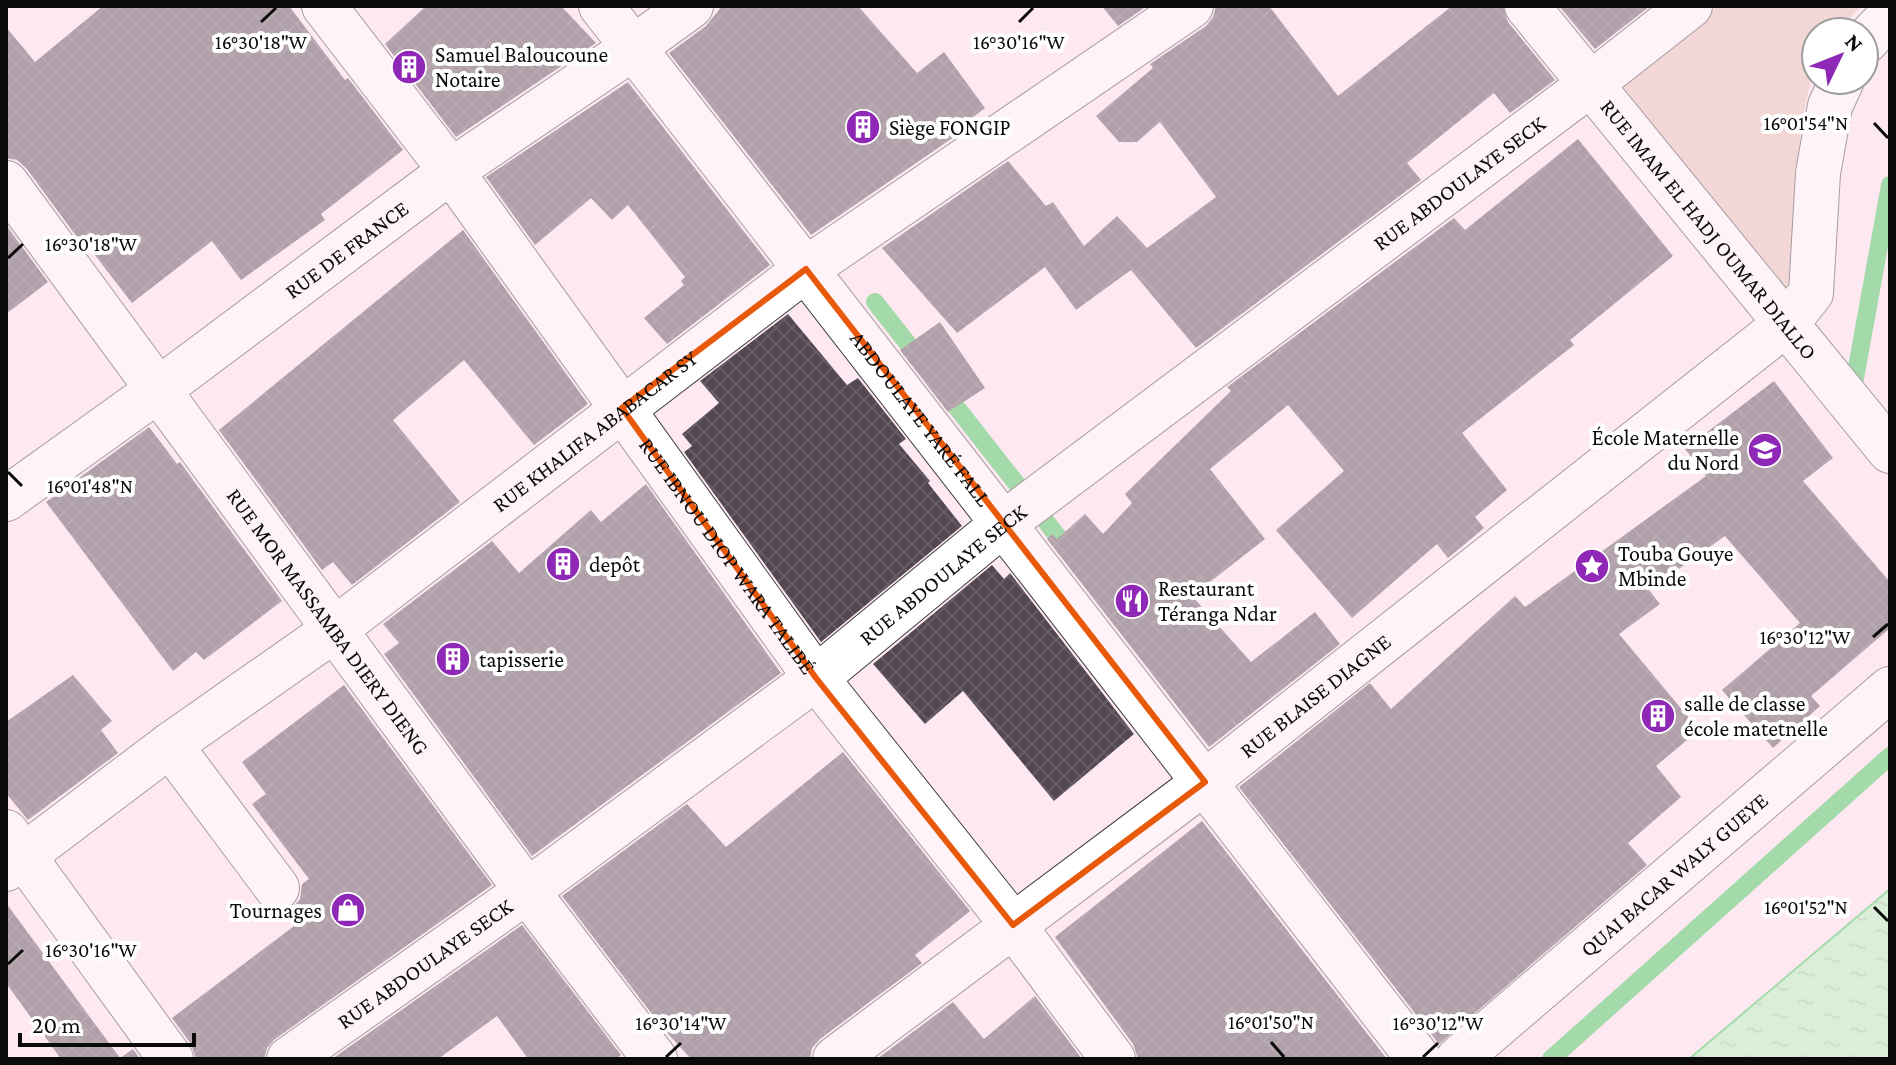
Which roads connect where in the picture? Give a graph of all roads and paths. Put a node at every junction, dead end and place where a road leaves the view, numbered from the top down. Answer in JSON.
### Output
{"nodes":[{"id":1,"x":324,"y":6,"type":"edge"},
{"id":2,"x":601,"y":6,"type":"edge"},
{"id":3,"x":691,"y":6,"type":"edge"},
{"id":4,"x":1191,"y":6,"type":"edge"},
{"id":5,"x":1527,"y":6,"type":"edge"},
{"id":6,"x":1690,"y":6,"type":"edge"},
{"id":7,"x":633,"y":48,"type":"junction"},
{"id":8,"x":1592,"y":83,"type":"junction"},
{"id":9,"x":1835,"y":96,"type":"edge"},
{"id":10,"x":451,"y":171,"type":"junction"},
{"id":11,"x":6,"y":183,"type":"edge"},
{"id":12,"x":806,"y":269,"type":"junction"},
{"id":13,"x":1787,"y":323,"type":"junction"},
{"id":14,"x":158,"y":390,"type":"junction"},
{"id":15,"x":622,"y":408,"type":"junction"},
{"id":16,"x":1890,"y":451,"type":"edge"},
{"id":17,"x":6,"y":499,"type":"edge"},
{"id":18,"x":1003,"y":524,"type":"junction"},
{"id":19,"x":334,"y":630,"type":"junction"},
{"id":20,"x":816,"y":678,"type":"junction"},
{"id":21,"x":1890,"y":689,"type":"edge"},
{"id":22,"x":170,"y":745,"type":"junction"},
{"id":23,"x":1205,"y":782,"type":"junction"},
{"id":24,"x":12,"y":852,"type":"edge"},
{"id":25,"x":277,"y":888,"type":"dead end"},
{"id":26,"x":527,"y":891,"type":"junction"},
{"id":27,"x":1013,"y":925,"type":"junction"},
{"id":28,"x":171,"y":1059,"type":"edge"},
{"id":29,"x":289,"y":1059,"type":"edge"},
{"id":30,"x":655,"y":1059,"type":"edge"},
{"id":31,"x":835,"y":1059,"type":"edge"},
{"id":32,"x":1113,"y":1059,"type":"edge"},
{"id":33,"x":1419,"y":1059,"type":"edge"},
{"id":34,"x":1458,"y":1059,"type":"edge"}],
"edges":[{"from":1,"to":10,"type":"street","name":"RUE IBNOU DIOP WARA TALIBÉ"},
{"from":2,"to":7,"type":"street","name":"ABDOULAYE YARÉ FALL"},
{"from":3,"to":7,"type":"street","name":"RUE DE FRANCE"},
{"from":4,"to":12,"type":"street","name":"RUE KHALIFA ABABACAR SY"},
{"from":5,"to":8,"type":"street","name":"RUE IMAM EL HADJ OUMAR DIALLO"},
{"from":6,"to":8,"type":"street","name":"RUE ABDOULAYE SECK"},
{"from":7,"to":10,"type":"street","name":"RUE DE FRANCE"},
{"from":7,"to":12,"type":"street","name":"ABDOULAYE YARÉ FALL"},
{"from":8,"to":13,"type":"street","name":"RUE IMAM EL HADJ OUMAR DIALLO"},
{"from":8,"to":18,"type":"street","name":"RUE ABDOULAYE SECK"},
{"from":9,"to":13,"type":"street","name":"RUE BLAISE DIAGNE"},
{"from":10,"to":14,"type":"street","name":"RUE DE FRANCE"},
{"from":10,"to":15,"type":"street","name":"RUE IBNOU DIOP WARA TALIBÉ"},
{"from":11,"to":14,"type":"street","name":"RUE MOR MASSAMBA DIERY DIENG"},
{"from":12,"to":15,"type":"street","name":"RUE KHALIFA ABABACAR SY"},
{"from":12,"to":18,"type":"street","name":"ABDOULAYE YARÉ FALL"},
{"from":13,"to":16,"type":"street","name":"RUE IMAM EL HADJ OUMAR DIALLO"},
{"from":13,"to":23,"type":"street","name":"RUE BLAISE DIAGNE"},
{"from":14,"to":17,"type":"street","name":"RUE DE FRANCE"},
{"from":14,"to":19,"type":"street","name":"RUE MOR MASSAMBA DIERY DIENG"},
{"from":15,"to":19,"type":"street","name":"RUE KHALIFA ABABACAR SY"},
{"from":15,"to":20,"type":"street","name":"RUE IBNOU DIOP WARA TALIBÉ"},
{"from":18,"to":20,"type":"street","name":"RUE ABDOULAYE SECK"},
{"from":18,"to":23,"type":"street","name":"ABDOULAYE YARÉ FALL"},
{"from":19,"to":22,"type":"street","name":"RUE KHALIFA ABABACAR SY"},
{"from":19,"to":26,"type":"street","name":"RUE MOR MASSAMBA DIERY DIENG"},
{"from":20,"to":26,"type":"street","name":"RUE ABDOULAYE SECK"},
{"from":20,"to":27,"type":"street","name":"RUE IBNOU DIOP WARA TALIBÉ"},
{"from":21,"to":34,"type":"street","name":"QUAI BACAR WALY GUEYE"},
{"from":22,"to":24,"type":"street","name":"RUE KHALIFA ABABACAR SY"},
{"from":22,"to":25,"type":"street"},
{"from":23,"to":27,"type":"street","name":"RUE BLAISE DIAGNE"},
{"from":23,"to":33,"type":"street","name":"ABDOULAYE YARÉ FALL"},
{"from":24,"to":28,"type":"street"},
{"from":26,"to":29,"type":"street","name":"RUE ABDOULAYE SECK"},
{"from":26,"to":30,"type":"street","name":"RUE MOR MASSAMBA DIERY DIENG"},
{"from":27,"to":31,"type":"street","name":"RUE BLAISE DIAGNE"},
{"from":27,"to":32,"type":"street","name":"RUE IBNOU DIOP WARA TALIBÉ"}]}
